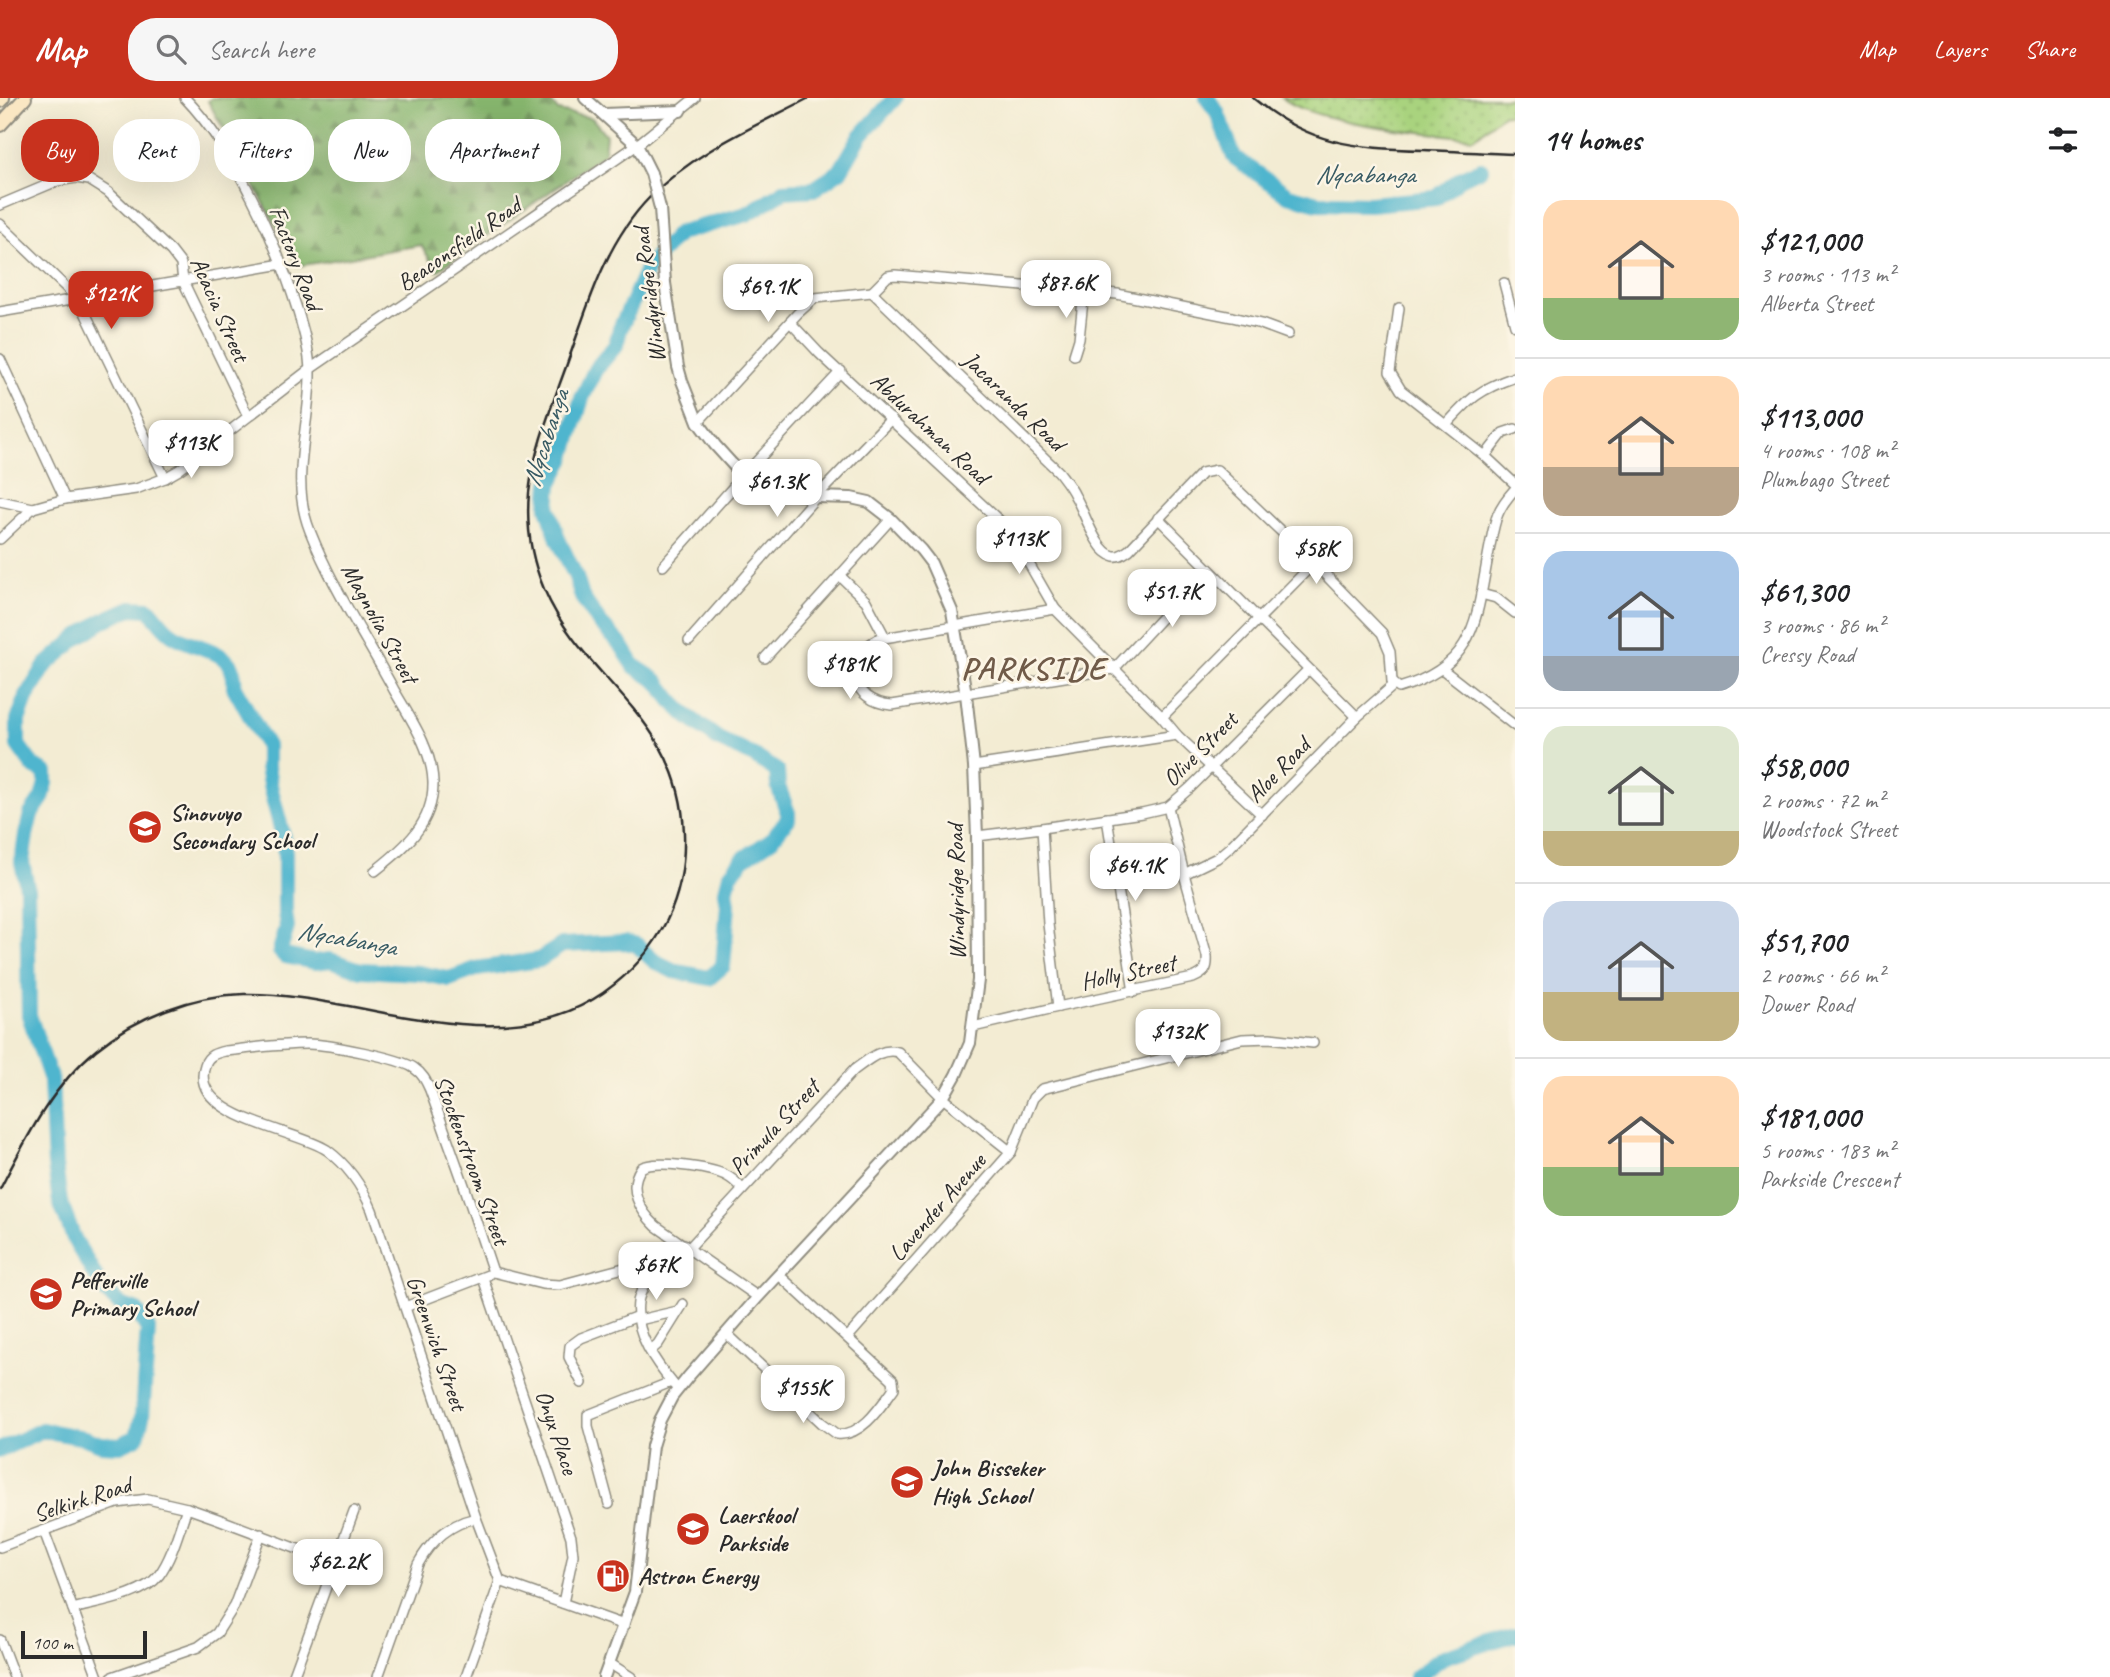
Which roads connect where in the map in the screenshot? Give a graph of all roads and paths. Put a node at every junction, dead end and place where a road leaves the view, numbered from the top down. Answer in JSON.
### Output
{"nodes":[{"id":1,"x":25,"y":98,"type":"edge"},
{"id":2,"x":185,"y":98,"type":"edge"},
{"id":3,"x":585,"y":98,"type":"edge"},
{"id":4,"x":695,"y":98,"type":"edge"},
{"id":5,"x":680,"y":111,"type":"junction"},
{"id":6,"x":604,"y":114,"type":"junction"},
{"id":7,"x":0,"y":125,"type":"edge"},
{"id":8,"x":637,"y":145,"type":"junction"},
{"id":9,"x":0,"y":205,"type":"edge"},
{"id":10,"x":0,"y":224,"type":"edge"},
{"id":11,"x":282,"y":264,"type":"junction"},
{"id":12,"x":183,"y":281,"type":"junction"},
{"id":13,"x":1504,"y":283,"type":"dead end"},
{"id":14,"x":1084,"y":291,"type":"junction"},
{"id":15,"x":872,"y":292,"type":"junction"},
{"id":16,"x":79,"y":300,"type":"junction"},
{"id":17,"x":1399,"y":308,"type":"dead end"},
{"id":18,"x":0,"y":312,"type":"edge"},
{"id":19,"x":790,"y":322,"type":"junction"},
{"id":20,"x":1515,"y":325,"type":"edge"},
{"id":21,"x":1288,"y":334,"type":"dead end"},
{"id":22,"x":1074,"y":355,"type":"dead end"},
{"id":23,"x":0,"y":359,"type":"edge"},
{"id":24,"x":310,"y":369,"type":"junction"},
{"id":25,"x":841,"y":372,"type":"junction"},
{"id":26,"x":1515,"y":377,"type":"edge"},
{"id":27,"x":248,"y":416,"type":"junction"},
{"id":28,"x":891,"y":419,"type":"junction"},
{"id":29,"x":698,"y":422,"type":"junction"},
{"id":30,"x":1446,"y":425,"type":"junction"},
{"id":31,"x":1515,"y":429,"type":"edge"},
{"id":32,"x":1485,"y":456,"type":"junction"},
{"id":33,"x":743,"y":476,"type":"junction"},
{"id":34,"x":166,"y":478,"type":"junction"},
{"id":35,"x":1515,"y":486,"type":"edge"},
{"id":36,"x":816,"y":497,"type":"junction"},
{"id":37,"x":65,"y":499,"type":"junction"},
{"id":38,"x":0,"y":501,"type":"edge"},
{"id":39,"x":33,"y":508,"type":"junction"},
{"id":40,"x":1158,"y":518,"type":"junction"},
{"id":41,"x":891,"y":519,"type":"junction"},
{"id":42,"x":0,"y":539,"type":"edge"},
{"id":43,"x":1314,"y":563,"type":"junction"},
{"id":44,"x":663,"y":566,"type":"dead end"},
{"id":45,"x":1208,"y":569,"type":"junction"},
{"id":46,"x":840,"y":576,"type":"junction"},
{"id":47,"x":1481,"y":594,"type":"junction"},
{"id":48,"x":1055,"y":609,"type":"junction"},
{"id":49,"x":1515,"y":613,"type":"edge"},
{"id":50,"x":1258,"y":620,"type":"junction"},
{"id":51,"x":955,"y":625,"type":"junction"},
{"id":52,"x":886,"y":637,"type":"junction"},
{"id":53,"x":689,"y":641,"type":"dead end"},
{"id":54,"x":765,"y":658,"type":"dead end"},
{"id":55,"x":1114,"y":668,"type":"junction"},
{"id":56,"x":1442,"y":669,"type":"junction"},
{"id":57,"x":1307,"y":670,"type":"junction"},
{"id":58,"x":1396,"y":686,"type":"junction"},
{"id":59,"x":966,"y":694,"type":"junction"},
{"id":60,"x":1162,"y":717,"type":"junction"},
{"id":61,"x":1357,"y":717,"type":"junction"},
{"id":62,"x":1515,"y":726,"type":"edge"},
{"id":63,"x":1177,"y":735,"type":"junction"},
{"id":64,"x":974,"y":766,"type":"junction"},
{"id":65,"x":1210,"y":766,"type":"junction"},
{"id":66,"x":1168,"y":807,"type":"junction"},
{"id":67,"x":1262,"y":815,"type":"junction"},
{"id":68,"x":1107,"y":818,"type":"junction"},
{"id":69,"x":1042,"y":828,"type":"junction"},
{"id":70,"x":976,"y":835,"type":"junction"},
{"id":71,"x":375,"y":871,"type":"dead end"},
{"id":72,"x":1184,"y":874,"type":"junction"},
{"id":73,"x":1133,"y":992,"type":"junction"},
{"id":74,"x":1058,"y":1007,"type":"junction"},
{"id":75,"x":973,"y":1027,"type":"junction"},
{"id":76,"x":1313,"y":1043,"type":"dead end"},
{"id":77,"x":943,"y":1098,"type":"junction"},
{"id":78,"x":215,"y":1100,"type":"joint"},
{"id":79,"x":1010,"y":1152,"type":"junction"},
{"id":80,"x":742,"y":1189,"type":"junction"},
{"id":81,"x":687,"y":1246,"type":"junction"},
{"id":82,"x":646,"y":1260,"type":"junction"},
{"id":83,"x":492,"y":1272,"type":"junction"},
{"id":84,"x":779,"y":1275,"type":"junction"},
{"id":85,"x":483,"y":1278,"type":"junction"},
{"id":86,"x":758,"y":1297,"type":"junction"},
{"id":87,"x":405,"y":1307,"type":"junction"},
{"id":88,"x":639,"y":1318,"type":"junction"},
{"id":89,"x":727,"y":1334,"type":"junction"},
{"id":90,"x":848,"y":1337,"type":"junction"},
{"id":91,"x":650,"y":1351,"type":"junction"},
{"id":92,"x":582,"y":1383,"type":"dead end"},
{"id":93,"x":675,"y":1386,"type":"junction"},
{"id":94,"x":609,"y":1504,"type":"dead end"},
{"id":95,"x":187,"y":1508,"type":"junction"},
{"id":96,"x":354,"y":1511,"type":"dead end"},
{"id":97,"x":476,"y":1518,"type":"junction"},
{"id":98,"x":44,"y":1531,"type":"junction"},
{"id":99,"x":261,"y":1534,"type":"junction"},
{"id":100,"x":0,"y":1548,"type":"edge"},
{"id":101,"x":335,"y":1563,"type":"junction"},
{"id":102,"x":500,"y":1581,"type":"junction"},
{"id":103,"x":563,"y":1603,"type":"junction"},
{"id":104,"x":73,"y":1609,"type":"junction"},
{"id":105,"x":624,"y":1625,"type":"junction"},
{"id":106,"x":0,"y":1640,"type":"edge"},
{"id":107,"x":609,"y":1663,"type":"junction"},
{"id":108,"x":14,"y":1677,"type":"edge"},
{"id":109,"x":98,"y":1677,"type":"edge"},
{"id":110,"x":112,"y":1677,"type":"edge"},
{"id":111,"x":293,"y":1677,"type":"edge"},
{"id":112,"x":378,"y":1677,"type":"edge"},
{"id":113,"x":466,"y":1677,"type":"edge"},
{"id":114,"x":604,"y":1677,"type":"edge"},
{"id":115,"x":631,"y":1677,"type":"edge"}],
"edges":[{"from":1,"to":7,"type":"main road"},
{"from":2,"to":11,"type":"street","name":"Factory Road"},
{"from":3,"to":6,"type":"street"},
{"from":4,"to":5,"type":"street","name":"Beaconsfield Road"},
{"from":5,"to":6,"type":"street"},
{"from":5,"to":8,"type":"street","name":"Beaconsfield Road"},
{"from":6,"to":8,"type":"street"},
{"from":8,"to":24,"type":"street","name":"Beaconsfield Road"},
{"from":8,"to":29,"type":"street","name":"Windyridge Road","bridge":true},
{"from":9,"to":12,"type":"street","name":"Acacia Street"},
{"from":10,"to":16,"type":"street"},
{"from":11,"to":12,"type":"street"},
{"from":11,"to":24,"type":"street","name":"Factory Road"},
{"from":12,"to":16,"type":"street"},
{"from":12,"to":27,"type":"street","name":"Acacia Street"},
{"from":13,"to":20,"type":"street"},
{"from":14,"to":15,"type":"street"},
{"from":14,"to":21,"type":"street"},
{"from":14,"to":22,"type":"street"},
{"from":15,"to":19,"type":"street"},
{"from":15,"to":40,"type":"street","name":"Jacaranda Road"},
{"from":16,"to":18,"type":"street"},
{"from":16,"to":34,"type":"street"},
{"from":17,"to":30,"type":"street"},
{"from":19,"to":25,"type":"street","name":"Abdurahman Road"},
{"from":19,"to":29,"type":"street"},
{"from":23,"to":37,"type":"street"},
{"from":24,"to":27,"type":"street","name":"Beaconsfield Road"},
{"from":24,"to":71,"type":"street","name":"Magnolia Street"},
{"from":25,"to":28,"type":"street","name":"Abdurahman Road"},
{"from":25,"to":33,"type":"street"},
{"from":26,"to":30,"type":"street"},
{"from":27,"to":34,"type":"street","name":"Beaconsfield Road"},
{"from":28,"to":36,"type":"street"},
{"from":28,"to":48,"type":"street","name":"Abdurahman Road"},
{"from":29,"to":33,"type":"street","name":"Windyridge Road"},
{"from":30,"to":32,"type":"street"},
{"from":31,"to":32,"type":"street"},
{"from":32,"to":35,"type":"street"},
{"from":33,"to":36,"type":"street","name":"Windyridge Road"},
{"from":33,"to":44,"type":"street"},
{"from":34,"to":37,"type":"street","name":"Beaconsfield Road"},
{"from":35,"to":47,"type":"street"},
{"from":36,"to":41,"type":"street","name":"Windyridge Road"},
{"from":36,"to":53,"type":"street"},
{"from":37,"to":39,"type":"street","name":"Beaconsfield Road"},
{"from":38,"to":39,"type":"street"},
{"from":39,"to":42,"type":"street"},
{"from":40,"to":43,"type":"street"},
{"from":40,"to":45,"type":"street"},
{"from":41,"to":46,"type":"street"},
{"from":41,"to":51,"type":"street","name":"Windyridge Road"},
{"from":43,"to":50,"type":"street"},
{"from":43,"to":58,"type":"street"},
{"from":45,"to":50,"type":"street"},
{"from":45,"to":55,"type":"street"},
{"from":46,"to":52,"type":"street"},
{"from":46,"to":54,"type":"street"},
{"from":47,"to":49,"type":"street"},
{"from":47,"to":56,"type":"street"},
{"from":48,"to":51,"type":"street"},
{"from":48,"to":55,"type":"street","name":"Abdurahman Road"},
{"from":50,"to":57,"type":"street"},
{"from":50,"to":60,"type":"street"},
{"from":51,"to":52,"type":"street"},
{"from":51,"to":59,"type":"street","name":"Windyridge Road"},
{"from":52,"to":59,"type":"street"},
{"from":55,"to":59,"type":"street"},
{"from":55,"to":60,"type":"street","name":"Abdurahman Road"},
{"from":56,"to":58,"type":"street","name":"Aloe Road"},
{"from":56,"to":62,"type":"street"},
{"from":57,"to":61,"type":"street"},
{"from":57,"to":65,"type":"street","name":"Olive Street"},
{"from":58,"to":61,"type":"street","name":"Aloe Road"},
{"from":59,"to":64,"type":"street","name":"Windyridge Road"},
{"from":60,"to":63,"type":"street","name":"Abdurahman Road"},
{"from":61,"to":67,"type":"street","name":"Aloe Road"},
{"from":63,"to":64,"type":"street"},
{"from":63,"to":65,"type":"street","name":"Abdurahman Road"},
{"from":64,"to":70,"type":"street","name":"Windyridge Road"},
{"from":65,"to":66,"type":"street","name":"Olive Street"},
{"from":65,"to":67,"type":"street","name":"Abdurahman Road"},
{"from":66,"to":68,"type":"street","name":"Olive Street"},
{"from":66,"to":72,"type":"street","name":"Holly Street"},
{"from":67,"to":72,"type":"street","name":"Aloe Road"},
{"from":68,"to":69,"type":"street","name":"Olive Street"},
{"from":68,"to":73,"type":"street"},
{"from":69,"to":70,"type":"street","name":"Olive Street"},
{"from":69,"to":74,"type":"street"},
{"from":70,"to":75,"type":"street","name":"Windyridge Road"},
{"from":72,"to":73,"type":"street","name":"Holly Street"},
{"from":73,"to":74,"type":"street","name":"Holly Street"},
{"from":74,"to":75,"type":"street","name":"Holly Street"},
{"from":75,"to":77,"type":"street","name":"Windyridge Road"},
{"from":76,"to":79,"type":"street","name":"Lavender Avenue"},
{"from":77,"to":79,"type":"street"},
{"from":77,"to":80,"type":"street","name":"Primula Street"},
{"from":77,"to":84,"type":"street","name":"Windyridge Road"},
{"from":78,"to":83,"type":"street","name":"Stockenstroom Street"},
{"from":78,"to":87,"type":"street","name":"Greenwich Street"},
{"from":79,"to":90,"type":"street","name":"Lavender Avenue"},
{"from":80,"to":81,"type":"street","name":"Primula Street"},
{"from":80,"to":81,"type":"street"},
{"from":81,"to":82,"type":"street"},
{"from":81,"to":86,"type":"street"},
{"from":82,"to":83,"type":"street"},
{"from":82,"to":88,"type":"street"},
{"from":83,"to":85,"type":"street"},
{"from":84,"to":86,"type":"street","name":"Windyridge Road"},
{"from":84,"to":90,"type":"street"},
{"from":85,"to":87,"type":"street"},
{"from":85,"to":103,"type":"street","name":"Onyx Place"},
{"from":86,"to":89,"type":"street","name":"Windyridge Road"},
{"from":87,"to":97,"type":"street","name":"Greenwich Street"},
{"from":88,"to":91,"type":"street"},
{"from":88,"to":91,"type":"street"},
{"from":88,"to":92,"type":"street"},
{"from":89,"to":90,"type":"street"},
{"from":89,"to":93,"type":"street","name":"Windyridge Road"},
{"from":91,"to":93,"type":"street"},
{"from":93,"to":94,"type":"street"},
{"from":93,"to":105,"type":"street","name":"Windyridge Road"},
{"from":95,"to":98,"type":"street","name":"Selkirk Road"},
{"from":95,"to":99,"type":"street","name":"Selkirk Road"},
{"from":95,"to":104,"type":"street"},
{"from":96,"to":101,"type":"street"},
{"from":97,"to":102,"type":"street","name":"Greenwich Street"},
{"from":97,"to":112,"type":"street"},
{"from":98,"to":100,"type":"street","name":"Selkirk Road"},
{"from":98,"to":104,"type":"street"},
{"from":99,"to":101,"type":"street","name":"Selkirk Road"},
{"from":99,"to":110,"type":"street"},
{"from":101,"to":111,"type":"street"},
{"from":102,"to":103,"type":"street"},
{"from":102,"to":113,"type":"street"},
{"from":103,"to":105,"type":"street"},
{"from":104,"to":109,"type":"street"},
{"from":105,"to":107,"type":"street","name":"Windyridge Road"},
{"from":106,"to":108,"type":"street"},
{"from":107,"to":114,"type":"street","name":"Windyridge Road"},
{"from":107,"to":115,"type":"street"}]}
